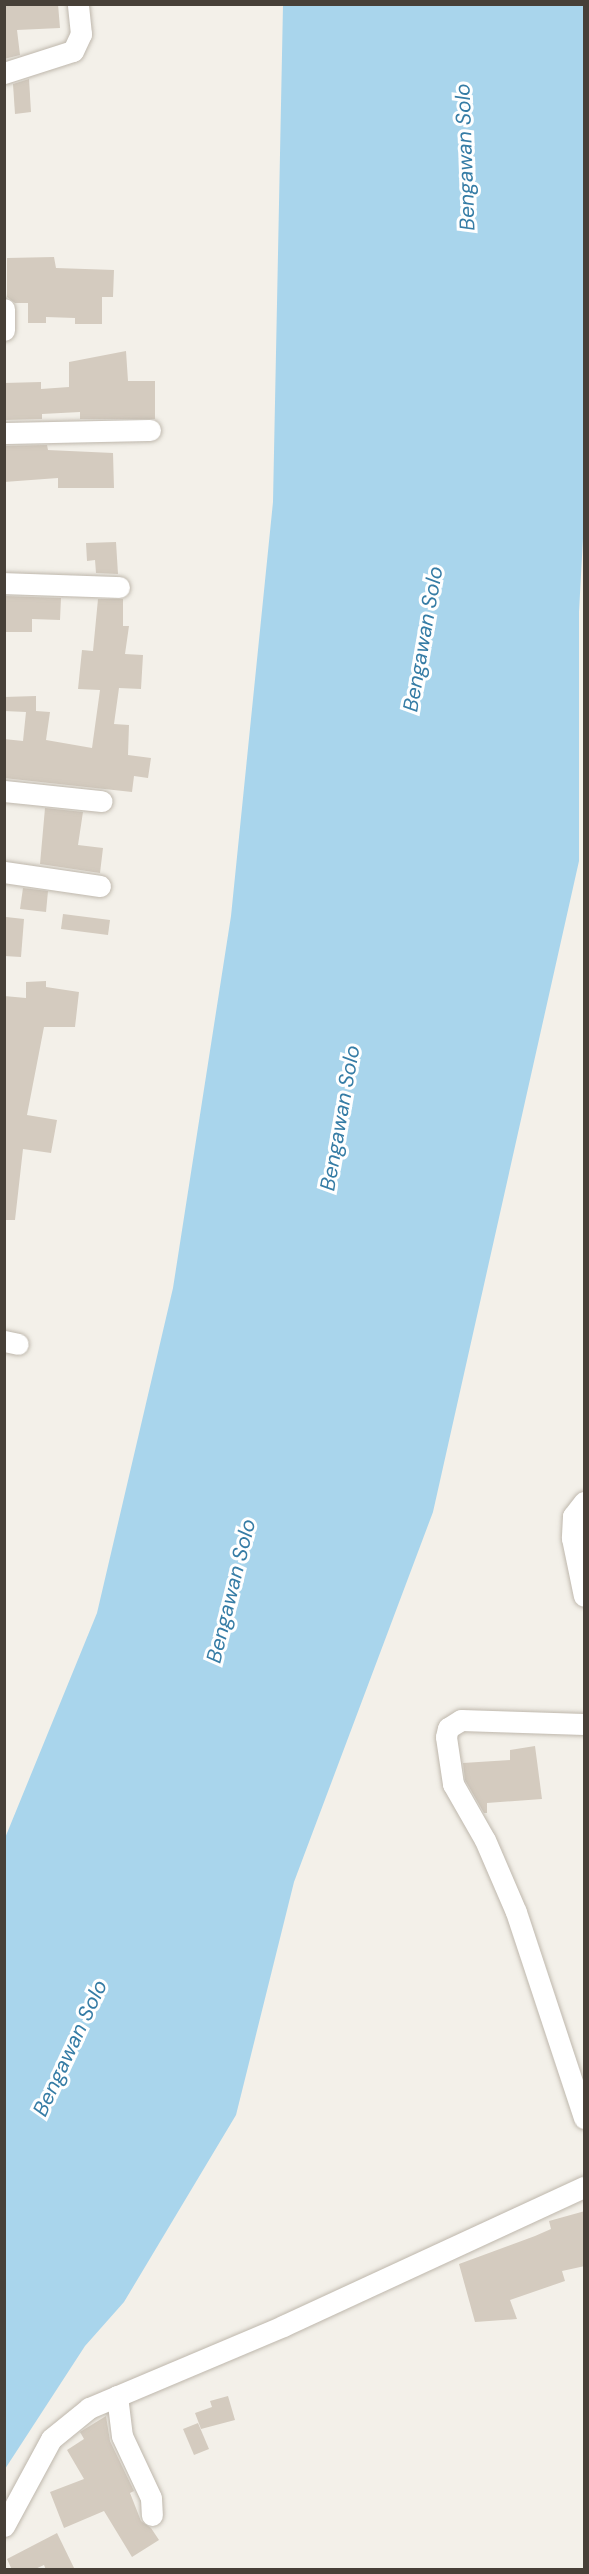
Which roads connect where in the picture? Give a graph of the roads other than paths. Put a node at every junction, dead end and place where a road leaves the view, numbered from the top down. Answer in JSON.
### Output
{"nodes":[{"id":1,"x":78,"y":4,"type":"edge"},
{"id":2,"x":4,"y":73,"type":"edge"},
{"id":3,"x":4,"y":309,"type":"edge"},
{"id":4,"x":4,"y":330,"type":"edge"},
{"id":5,"x":150,"y":430,"type":"dead end"},
{"id":6,"x":4,"y":433,"type":"edge"},
{"id":7,"x":4,"y":582,"type":"edge"},
{"id":8,"x":119,"y":587,"type":"dead end"},
{"id":9,"x":4,"y":791,"type":"edge"},
{"id":10,"x":101,"y":801,"type":"dead end"},
{"id":11,"x":4,"y":872,"type":"edge"},
{"id":12,"x":100,"y":886,"type":"dead end"},
{"id":13,"x":585,"y":1502,"type":"edge"},
{"id":14,"x":585,"y":1596,"type":"edge"},
{"id":15,"x":585,"y":1724,"type":"edge"},
{"id":16,"x":585,"y":2118,"type":"edge"},
{"id":17,"x":585,"y":2187,"type":"edge"},
{"id":18,"x":117,"y":2396,"type":"junction"},
{"id":19,"x":152,"y":2515,"type":"dead end"},
{"id":20,"x":4,"y":2526,"type":"edge"}],
"edges":[{"from":1,"to":2,"type":"street"},
{"from":3,"to":4,"type":"street"},
{"from":5,"to":6,"type":"street"},
{"from":7,"to":8,"type":"street"},
{"from":9,"to":10,"type":"street"},
{"from":11,"to":12,"type":"street"},
{"from":13,"to":14,"type":"street"},
{"from":15,"to":16,"type":"street"},
{"from":17,"to":18,"type":"street"},
{"from":18,"to":19,"type":"street"},
{"from":18,"to":20,"type":"street"}]}
